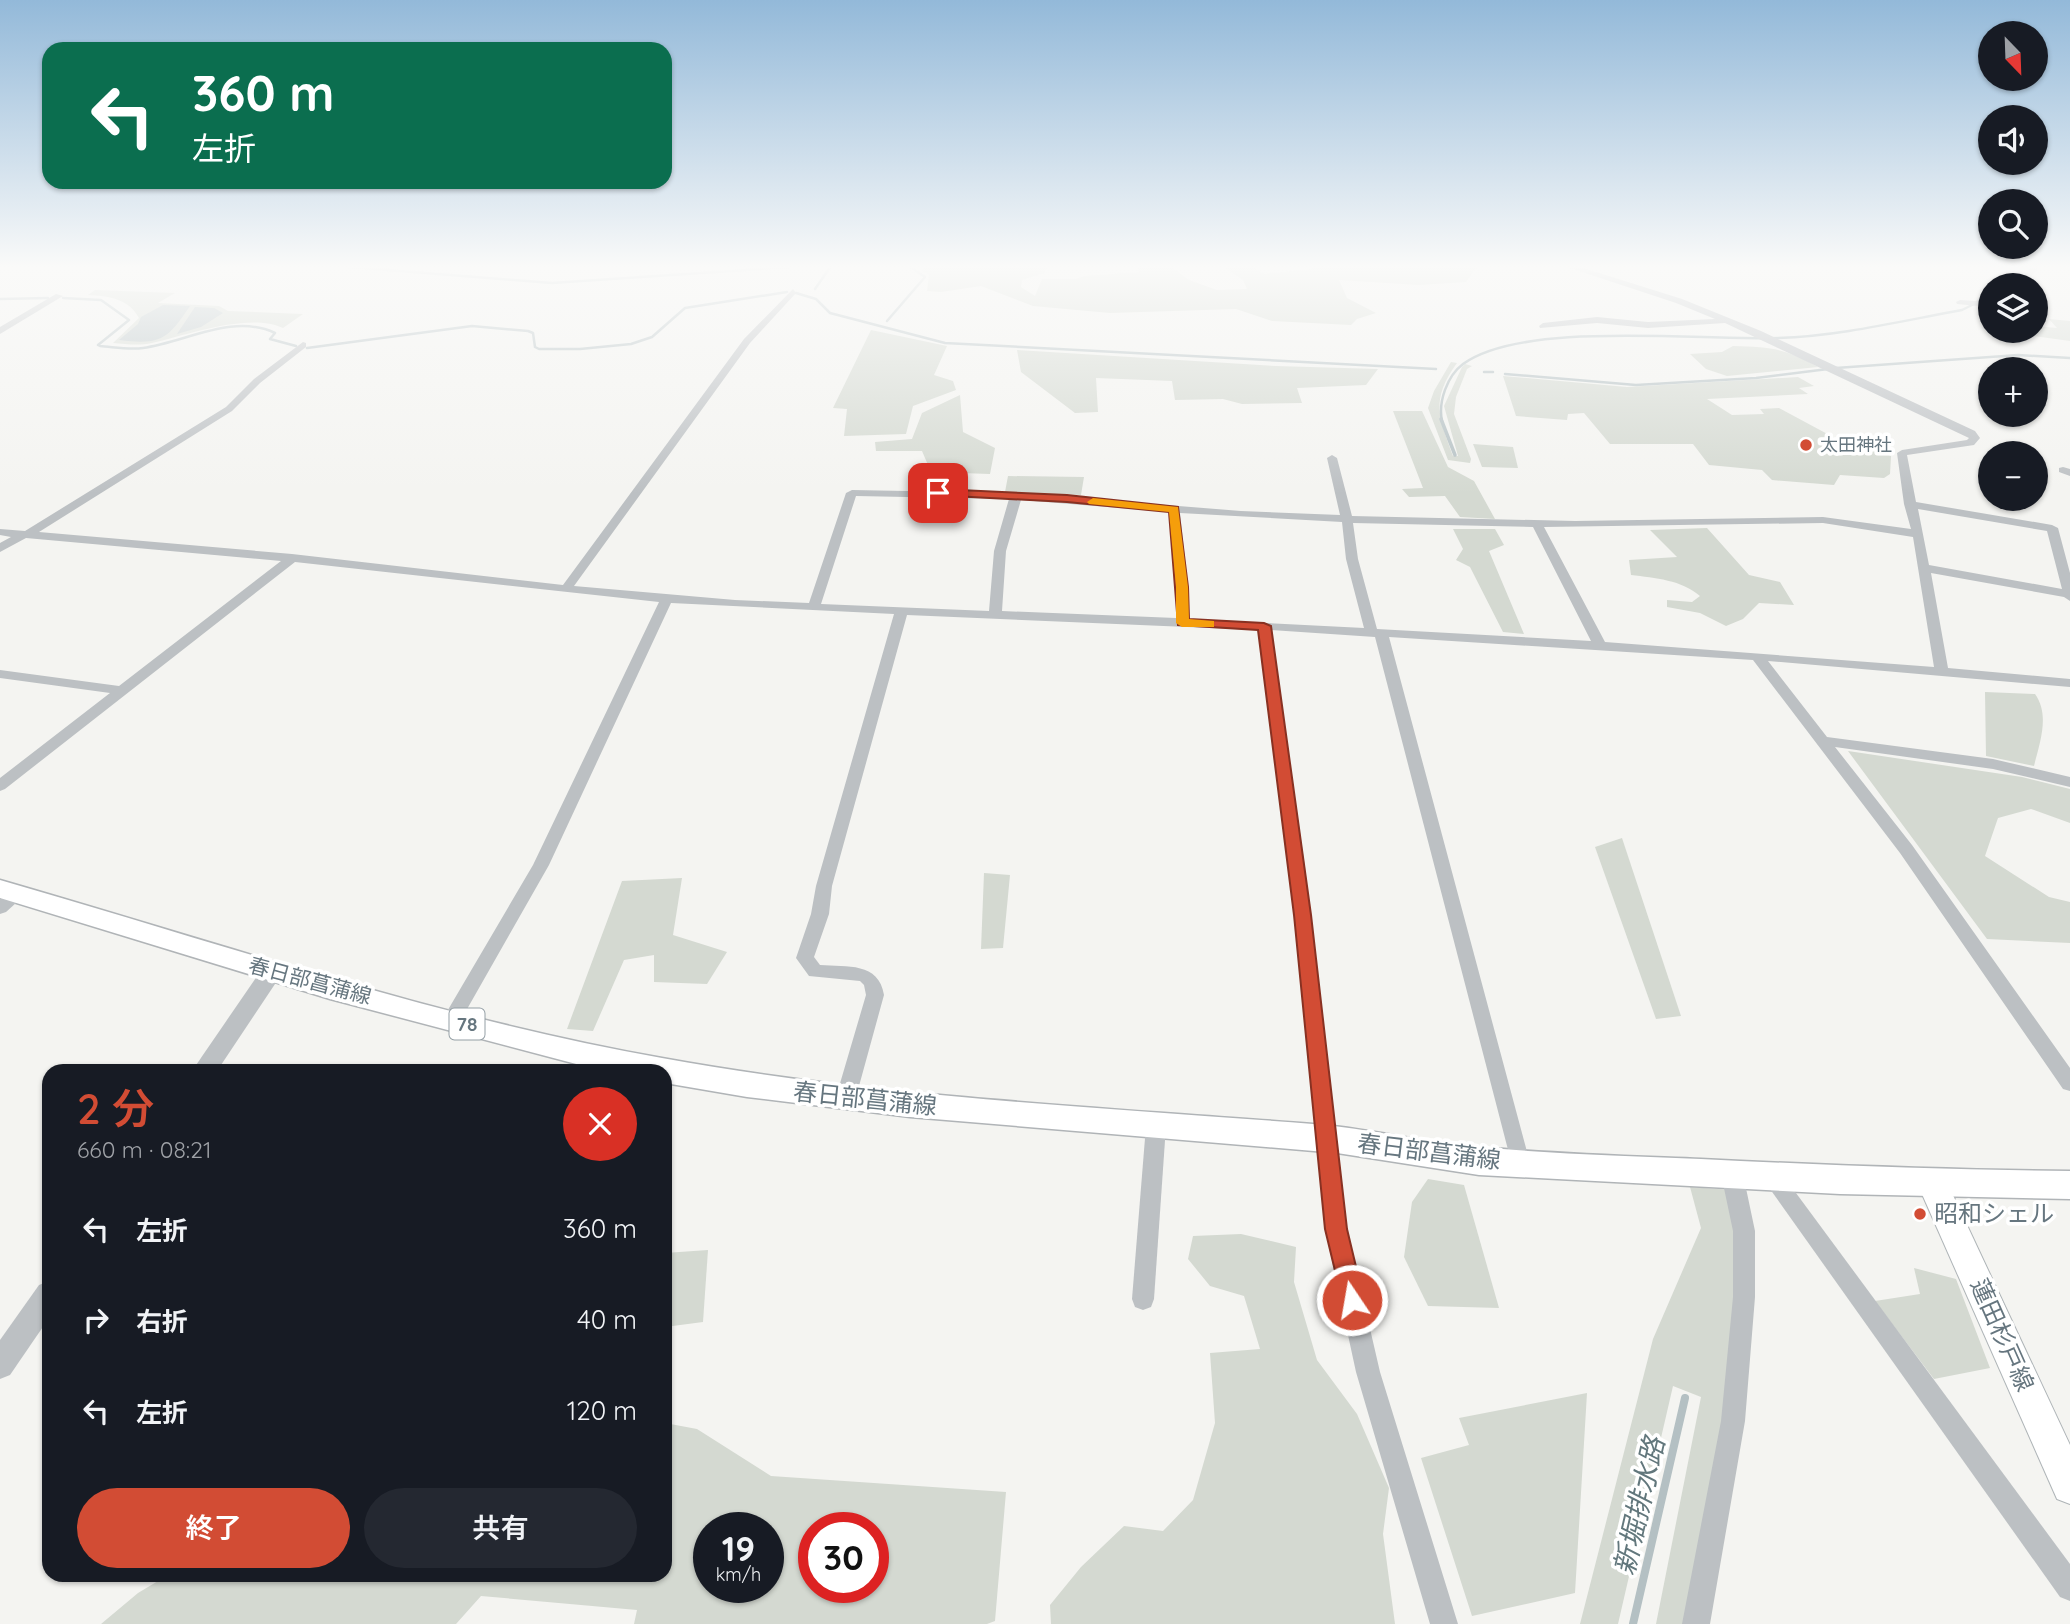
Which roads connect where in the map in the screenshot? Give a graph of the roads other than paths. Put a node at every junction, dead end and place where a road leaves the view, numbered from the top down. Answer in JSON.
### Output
{"nodes":[{"id":1,"x":746,"y":342,"type":"edge"},
{"id":2,"x":1778,"y":342,"type":"edge"},
{"id":3,"x":303,"y":345,"type":"dead end"},
{"id":4,"x":1332,"y":458,"type":"dead end"},
{"id":5,"x":1016,"y":496,"type":"junction"},
{"id":6,"x":1910,"y":504,"type":"junction"},
{"id":7,"x":1174,"y":509,"type":"junction"},
{"id":8,"x":1347,"y":519,"type":"junction"},
{"id":9,"x":1536,"y":524,"type":"junction"},
{"id":10,"x":0,"y":532,"type":"edge"},
{"id":11,"x":26,"y":534,"type":"junction"},
{"id":12,"x":1918,"y":534,"type":"junction"},
{"id":13,"x":0,"y":548,"type":"edge"},
{"id":14,"x":292,"y":558,"type":"junction"},
{"id":15,"x":1925,"y":568,"type":"junction"},
{"id":16,"x":566,"y":589,"type":"junction"},
{"id":17,"x":2070,"y":596,"type":"edge"},
{"id":18,"x":667,"y":598,"type":"junction"},
{"id":19,"x":814,"y":607,"type":"junction"},
{"id":20,"x":902,"y":610,"type":"junction"},
{"id":21,"x":995,"y":614,"type":"junction"},
{"id":22,"x":1182,"y":623,"type":"junction"},
{"id":23,"x":1264,"y":626,"type":"junction"},
{"id":24,"x":1376,"y":633,"type":"junction"},
{"id":25,"x":1600,"y":646,"type":"junction"},
{"id":26,"x":1756,"y":656,"type":"junction"},
{"id":27,"x":1942,"y":672,"type":"junction"},
{"id":28,"x":0,"y":674,"type":"edge"},
{"id":29,"x":2070,"y":683,"type":"edge"},
{"id":30,"x":122,"y":691,"type":"junction"},
{"id":31,"x":1824,"y":741,"type":"junction"},
{"id":32,"x":2070,"y":782,"type":"edge"},
{"id":33,"x":0,"y":786,"type":"edge"},
{"id":34,"x":6,"y":897,"type":"edge"},
{"id":35,"x":272,"y":972,"type":"junction"},
{"id":36,"x":451,"y":1020,"type":"junction"},
{"id":37,"x":209,"y":1064,"type":"edge"},
{"id":38,"x":629,"y":1064,"type":"edge"},
{"id":39,"x":672,"y":1072,"type":"edge"},
{"id":40,"x":2070,"y":1083,"type":"edge"},
{"id":41,"x":846,"y":1097,"type":"junction"},
{"id":42,"x":1156,"y":1126,"type":"junction"},
{"id":43,"x":1326,"y":1138,"type":"junction"},
{"id":44,"x":1520,"y":1163,"type":"junction"},
{"id":45,"x":1732,"y":1174,"type":"junction"},
{"id":46,"x":1772,"y":1176,"type":"junction"},
{"id":47,"x":1933,"y":1185,"type":"junction"},
{"id":48,"x":2070,"y":1185,"type":"edge"},
{"id":49,"x":1143,"y":1298,"type":"dead end"},
{"id":50,"x":42,"y":1304,"type":"edge"},
{"id":51,"x":0,"y":1365,"type":"edge"},
{"id":52,"x":2070,"y":1486,"type":"edge"},
{"id":53,"x":2070,"y":1587,"type":"edge"},
{"id":54,"x":1444,"y":1624,"type":"edge"},
{"id":55,"x":1696,"y":1624,"type":"edge"}],
"edges":[{"from":1,"to":16,"type":"street"},
{"from":2,"to":6,"type":"street"},
{"from":3,"to":11,"type":"street"},
{"from":4,"to":8,"type":"street"},
{"from":5,"to":7,"type":"street"},
{"from":5,"to":19,"type":"street"},
{"from":5,"to":21,"type":"street"},
{"from":6,"to":12,"type":"street"},
{"from":6,"to":17,"type":"street"},
{"from":7,"to":8,"type":"street"},
{"from":7,"to":22,"type":"street"},
{"from":8,"to":9,"type":"street"},
{"from":8,"to":24,"type":"street"},
{"from":9,"to":12,"type":"street"},
{"from":9,"to":25,"type":"street"},
{"from":10,"to":11,"type":"street"},
{"from":11,"to":13,"type":"street"},
{"from":11,"to":14,"type":"street"},
{"from":12,"to":15,"type":"street"},
{"from":14,"to":16,"type":"street"},
{"from":14,"to":30,"type":"street"},
{"from":15,"to":17,"type":"street"},
{"from":15,"to":27,"type":"street"},
{"from":16,"to":18,"type":"street"},
{"from":18,"to":19,"type":"street"},
{"from":18,"to":36,"type":"street"},
{"from":19,"to":20,"type":"street"},
{"from":20,"to":21,"type":"street"},
{"from":20,"to":41,"type":"street"},
{"from":21,"to":22,"type":"street"},
{"from":22,"to":23,"type":"street"},
{"from":23,"to":24,"type":"street"},
{"from":23,"to":43,"type":"street"},
{"from":24,"to":25,"type":"street"},
{"from":24,"to":44,"type":"street"},
{"from":25,"to":26,"type":"street"},
{"from":26,"to":27,"type":"street"},
{"from":26,"to":31,"type":"street"},
{"from":27,"to":29,"type":"street"},
{"from":28,"to":30,"type":"street"},
{"from":30,"to":33,"type":"street"},
{"from":31,"to":32,"type":"street"},
{"from":31,"to":40,"type":"street"},
{"from":34,"to":35,"type":"main road","name":"春日部菖蒲線","number":"78"},
{"from":35,"to":36,"type":"main road","name":"春日部菖蒲線","number":"78"},
{"from":35,"to":37,"type":"street"},
{"from":36,"to":38,"type":"main road","name":"春日部菖蒲線","number":"78"},
{"from":39,"to":41,"type":"main road","name":"春日部菖蒲線","number":"78"},
{"from":41,"to":42,"type":"main road","name":"春日部菖蒲線","number":"78"},
{"from":42,"to":43,"type":"main road","name":"春日部菖蒲線","number":"78"},
{"from":42,"to":49,"type":"street"},
{"from":43,"to":44,"type":"main road","name":"春日部菖蒲線","number":"78"},
{"from":43,"to":54,"type":"street"},
{"from":44,"to":45,"type":"main road","name":"春日部菖蒲線","number":"78"},
{"from":45,"to":46,"type":"main road","name":"春日部菖蒲線","number":"78"},
{"from":45,"to":55,"type":"street"},
{"from":46,"to":47,"type":"main road","name":"春日部菖蒲線","number":"78"},
{"from":46,"to":53,"type":"street"},
{"from":47,"to":48,"type":"main road","name":"春日部菖蒲線","number":"78"},
{"from":47,"to":52,"type":"main road","name":"蓮田杉戸線"},
{"from":50,"to":51,"type":"street"}]}
